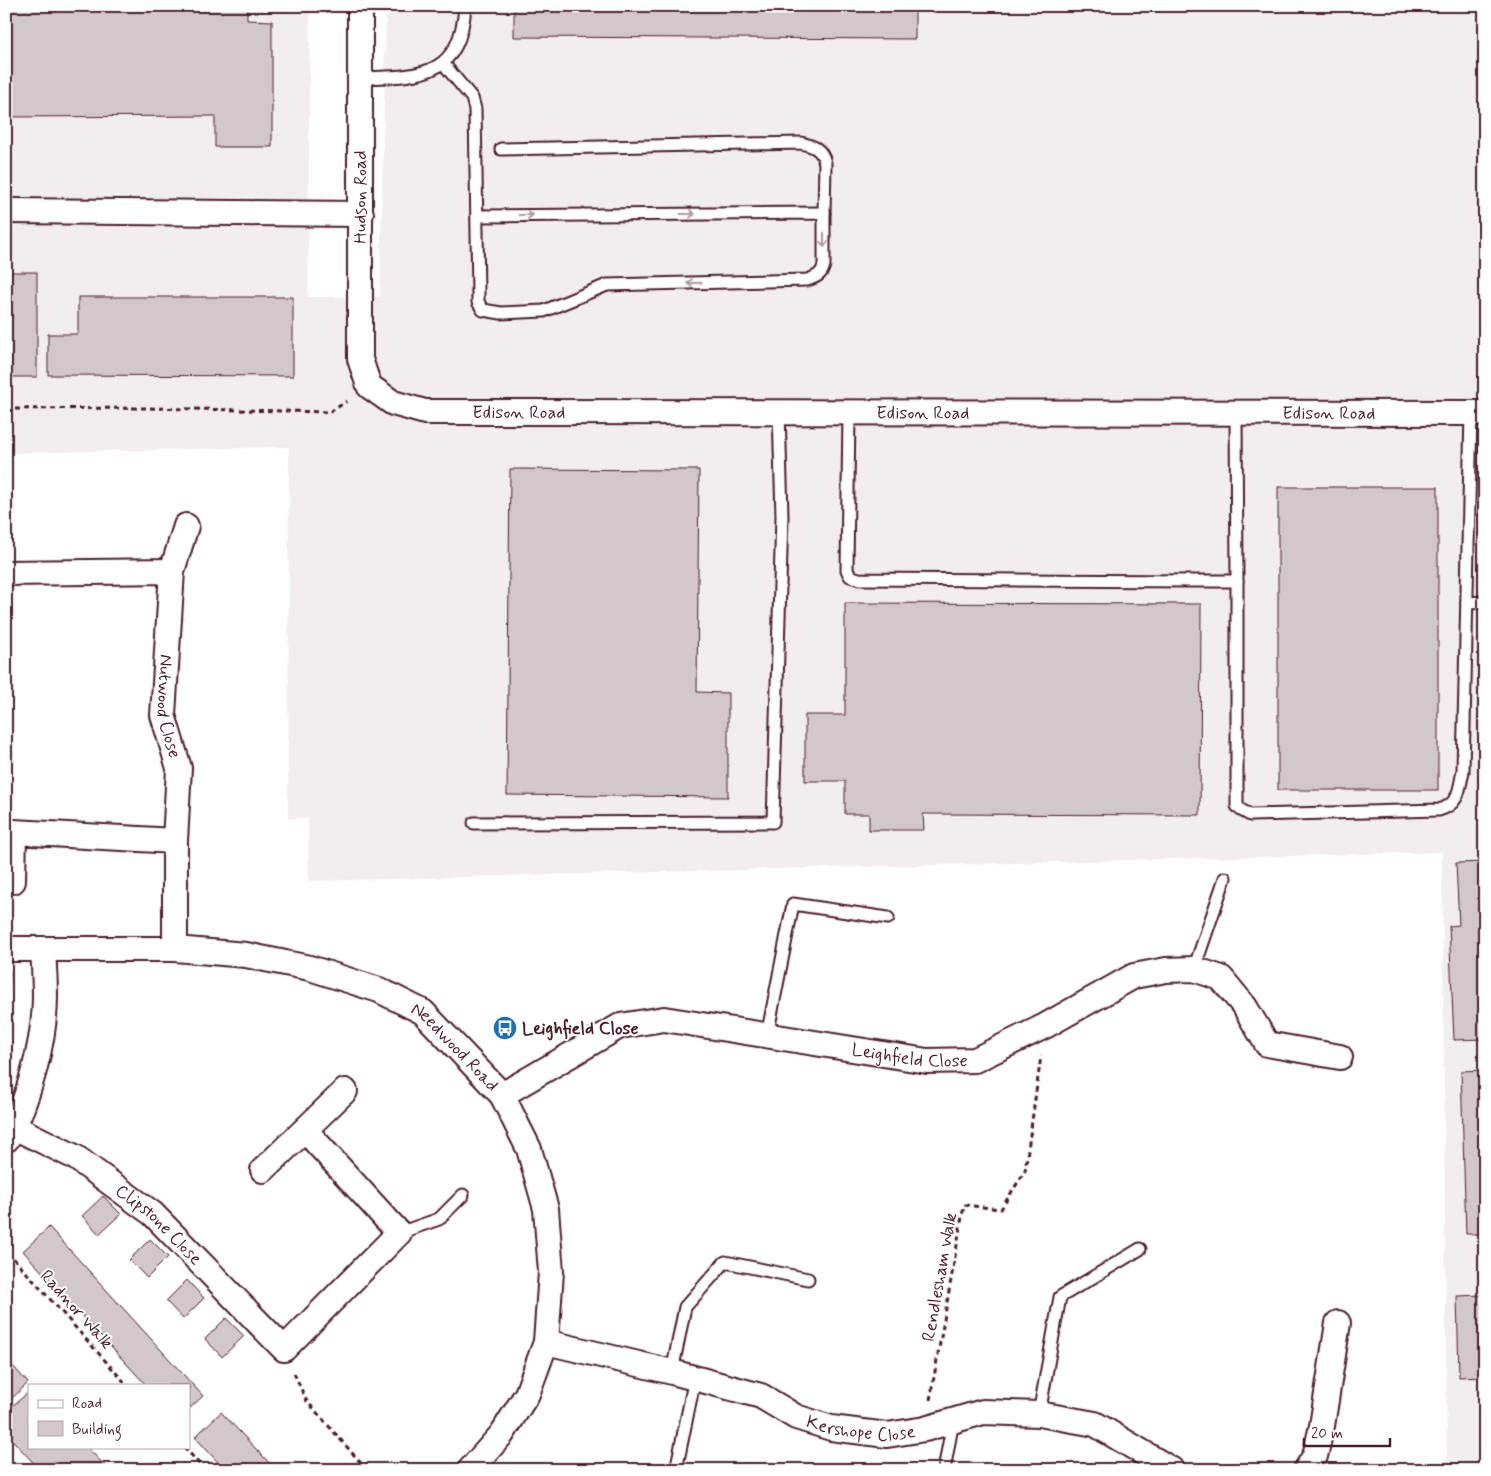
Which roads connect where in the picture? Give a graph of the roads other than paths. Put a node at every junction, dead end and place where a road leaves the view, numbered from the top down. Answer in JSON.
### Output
{"nodes":[{"id":1,"x":360,"y":6,"type":"edge"},
{"id":2,"x":465,"y":6,"type":"edge"},
{"id":3,"x":443,"y":63,"type":"junction"},
{"id":4,"x":360,"y":78,"type":"junction"},
{"id":5,"x":501,"y":149,"type":"dead end"},
{"id":6,"x":9,"y":211,"type":"dead end"},
{"id":7,"x":361,"y":214,"type":"junction"},
{"id":8,"x":824,"y":214,"type":"junction"},
{"id":9,"x":477,"y":216,"type":"junction"},
{"id":10,"x":369,"y":386,"type":"joint"},
{"id":11,"x":780,"y":412,"type":"junction"},
{"id":12,"x":849,"y":412,"type":"junction"},
{"id":13,"x":1236,"y":413,"type":"junction"},
{"id":14,"x":1478,"y":413,"type":"edge"},
{"id":15,"x":186,"y":526,"type":"dead end"},
{"id":16,"x":172,"y":571,"type":"junction"},
{"id":17,"x":6,"y":573,"type":"edge"},
{"id":18,"x":1238,"y":581,"type":"junction"},
{"id":19,"x":1485,"y":602,"type":"edge"},
{"id":20,"x":1467,"y":603,"type":"junction"},
{"id":21,"x":474,"y":823,"type":"dead end"},
{"id":22,"x":10,"y":831,"type":"edge"},
{"id":23,"x":175,"y":841,"type":"junction"},
{"id":24,"x":1225,"y":878,"type":"dead end"},
{"id":25,"x":13,"y":881,"type":"dead end"},
{"id":26,"x":888,"y":918,"type":"dead end"},
{"id":27,"x":6,"y":949,"type":"edge"},
{"id":28,"x":175,"y":949,"type":"junction"},
{"id":29,"x":44,"y":950,"type":"junction"},
{"id":30,"x":1194,"y":969,"type":"junction"},
{"id":31,"x":767,"y":1036,"type":"junction"},
{"id":32,"x":1340,"y":1057,"type":"dead end"},
{"id":33,"x":345,"y":1091,"type":"dead end"},
{"id":34,"x":502,"y":1095,"type":"junction"},
{"id":35,"x":305,"y":1130,"type":"junction"},
{"id":36,"x":10,"y":1133,"type":"edge"},
{"id":37,"x":263,"y":1170,"type":"dead end"},
{"id":38,"x":463,"y":1195,"type":"dead end"},
{"id":39,"x":399,"y":1233,"type":"junction"},
{"id":40,"x":1140,"y":1249,"type":"dead end"},
{"id":41,"x":808,"y":1279,"type":"dead end"},
{"id":42,"x":1338,"y":1323,"type":"dead end"},
{"id":43,"x":546,"y":1342,"type":"junction"},
{"id":44,"x":672,"y":1372,"type":"junction"},
{"id":45,"x":695,"y":1378,"type":"junction"},
{"id":46,"x":1039,"y":1414,"type":"junction"},
{"id":47,"x":953,"y":1421,"type":"junction"},
{"id":48,"x":470,"y":1470,"type":"edge"},
{"id":49,"x":676,"y":1470,"type":"edge"},
{"id":50,"x":944,"y":1470,"type":"edge"},
{"id":51,"x":1172,"y":1470,"type":"edge"},
{"id":52,"x":1306,"y":1470,"type":"edge"}],
"edges":[{"from":1,"to":4,"type":"street","name":"Hudson Road"},
{"from":2,"to":3,"type":"lane"},
{"from":3,"to":4,"type":"lane"},
{"from":3,"to":9,"type":"lane"},
{"from":4,"to":7,"type":"street","name":"Hudson Road"},
{"from":5,"to":8,"type":"lane"},
{"from":6,"to":7,"type":"street"},
{"from":7,"to":10,"type":"street","name":"Hudson Road"},
{"from":9,"to":8,"type":"lane","one_way":true},
{"from":8,"to":9,"type":"lane","one_way":true},
{"from":10,"to":11,"type":"street","name":"Edison Road"},
{"from":11,"to":12,"type":"street","name":"Edison Road"},
{"from":11,"to":21,"type":"lane"},
{"from":12,"to":13,"type":"street","name":"Edison Road"},
{"from":12,"to":18,"type":"lane"},
{"from":13,"to":14,"type":"street","name":"Edison Road"},
{"from":13,"to":18,"type":"lane"},
{"from":14,"to":20,"type":"lane"},
{"from":15,"to":16,"type":"street","name":"Nutwood Close"},
{"from":16,"to":17,"type":"street"},
{"from":16,"to":23,"type":"street","name":"Nutwood Close"},
{"from":18,"to":20,"type":"lane"},
{"from":19,"to":20,"type":"lane"},
{"from":22,"to":23,"type":"street"},
{"from":22,"to":25,"type":"street"},
{"from":23,"to":28,"type":"street","name":"Nutwood Close"},
{"from":24,"to":30,"type":"lane"},
{"from":26,"to":31,"type":"lane"},
{"from":27,"to":29,"type":"street","name":"Needwood Road"},
{"from":28,"to":29,"type":"street","name":"Needwood Road"},
{"from":28,"to":34,"type":"street","name":"Needwood Road"},
{"from":29,"to":36,"type":"street"},
{"from":30,"to":31,"type":"street","name":"Leighfield Close"},
{"from":30,"to":32,"type":"street","name":"Leighfield Close"},
{"from":31,"to":34,"type":"street","name":"Leighfield Close"},
{"from":33,"to":35,"type":"street"},
{"from":34,"to":43,"type":"street","name":"Needwood Road"},
{"from":35,"to":37,"type":"street"},
{"from":35,"to":39,"type":"street"},
{"from":36,"to":39,"type":"street","name":"Clipstone Close"},
{"from":38,"to":39,"type":"lane"},
{"from":40,"to":46,"type":"lane"},
{"from":41,"to":44,"type":"lane"},
{"from":42,"to":52,"type":"street"},
{"from":43,"to":44,"type":"street","name":"Kershope Close"},
{"from":43,"to":48,"type":"street","name":"Needwood Road"},
{"from":44,"to":45,"type":"street","name":"Kershope Close"},
{"from":45,"to":47,"type":"street","name":"Kershope Close"},
{"from":45,"to":49,"type":"lane"},
{"from":46,"to":47,"type":"street","name":"Kershope Close"},
{"from":46,"to":51,"type":"street","name":"Kershope Close"},
{"from":47,"to":50,"type":"lane"}]}
